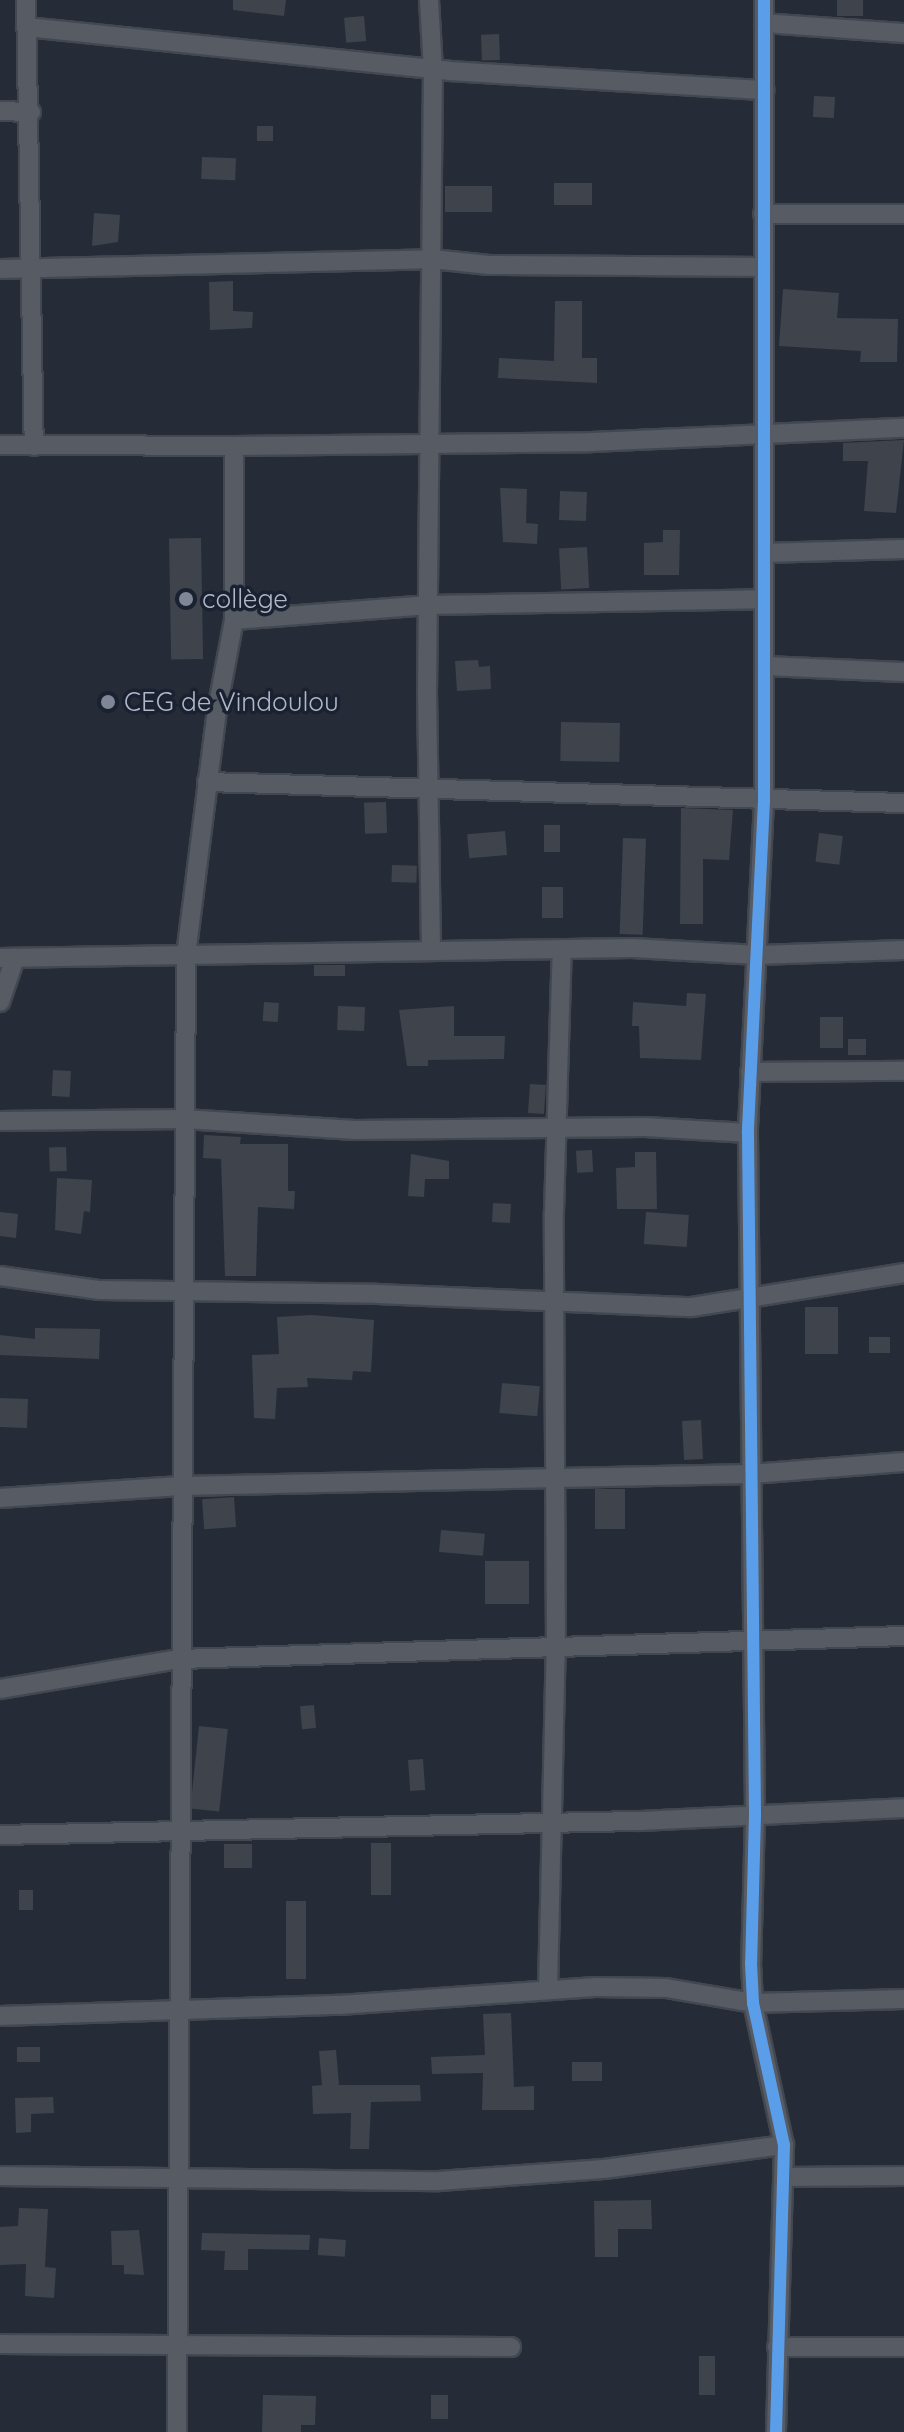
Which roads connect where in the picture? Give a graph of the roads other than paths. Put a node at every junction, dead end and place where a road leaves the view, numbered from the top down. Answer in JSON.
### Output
{"nodes":[{"id":1,"x":26,"y":0,"type":"edge"},
{"id":2,"x":429,"y":0,"type":"edge"},
{"id":3,"x":764,"y":0,"type":"edge"},
{"id":4,"x":764,"y":23,"type":"junction"},
{"id":5,"x":26,"y":27,"type":"junction"},
{"id":6,"x":904,"y":33,"type":"edge"},
{"id":7,"x":433,"y":70,"type":"junction"},
{"id":8,"x":764,"y":90,"type":"junction"},
{"id":9,"x":0,"y":111,"type":"edge"},
{"id":10,"x":31,"y":112,"type":"junction"},
{"id":11,"x":763,"y":214,"type":"junction"},
{"id":12,"x":904,"y":214,"type":"edge"},
{"id":13,"x":432,"y":259,"type":"junction"},
{"id":14,"x":764,"y":267,"type":"junction"},
{"id":15,"x":0,"y":269,"type":"edge"},
{"id":16,"x":32,"y":269,"type":"junction"},
{"id":17,"x":904,"y":428,"type":"edge"},
{"id":18,"x":764,"y":436,"type":"junction"},
{"id":19,"x":430,"y":441,"type":"junction"},
{"id":20,"x":0,"y":445,"type":"edge"},
{"id":21,"x":34,"y":446,"type":"junction"},
{"id":22,"x":234,"y":446,"type":"junction"},
{"id":23,"x":904,"y":549,"type":"edge"},
{"id":24,"x":764,"y":553,"type":"junction"},
{"id":25,"x":764,"y":599,"type":"junction"},
{"id":26,"x":429,"y":605,"type":"junction"},
{"id":27,"x":234,"y":620,"type":"junction"},
{"id":28,"x":764,"y":666,"type":"junction"},
{"id":29,"x":904,"y":672,"type":"edge"},
{"id":30,"x":207,"y":782,"type":"junction"},
{"id":31,"x":430,"y":790,"type":"junction"},
{"id":32,"x":764,"y":801,"type":"junction"},
{"id":33,"x":904,"y":803,"type":"edge"},
{"id":34,"x":562,"y":949,"type":"junction"},
{"id":35,"x":904,"y":950,"type":"edge"},
{"id":36,"x":431,"y":951,"type":"junction"},
{"id":37,"x":186,"y":954,"type":"junction"},
{"id":38,"x":758,"y":955,"type":"junction"},
{"id":39,"x":8,"y":958,"type":"edge"},
{"id":40,"x":0,"y":1002,"type":"edge"},
{"id":41,"x":904,"y":1071,"type":"edge"},
{"id":42,"x":750,"y":1072,"type":"junction"},
{"id":43,"x":184,"y":1119,"type":"junction"},
{"id":44,"x":0,"y":1121,"type":"edge"},
{"id":45,"x":557,"y":1131,"type":"junction"},
{"id":46,"x":748,"y":1133,"type":"junction"},
{"id":47,"x":904,"y":1273,"type":"edge"},
{"id":48,"x":0,"y":1276,"type":"edge"},
{"id":49,"x":183,"y":1290,"type":"junction"},
{"id":50,"x":750,"y":1298,"type":"junction"},
{"id":51,"x":557,"y":1300,"type":"junction"},
{"id":52,"x":904,"y":1462,"type":"edge"},
{"id":53,"x":751,"y":1474,"type":"junction"},
{"id":54,"x":557,"y":1479,"type":"junction"},
{"id":55,"x":181,"y":1486,"type":"junction"},
{"id":56,"x":0,"y":1498,"type":"edge"},
{"id":57,"x":904,"y":1636,"type":"edge"},
{"id":58,"x":751,"y":1643,"type":"junction"},
{"id":59,"x":556,"y":1648,"type":"junction"},
{"id":60,"x":180,"y":1659,"type":"junction"},
{"id":61,"x":0,"y":1689,"type":"edge"},
{"id":62,"x":904,"y":1808,"type":"edge"},
{"id":63,"x":755,"y":1815,"type":"junction"},
{"id":64,"x":549,"y":1821,"type":"junction"},
{"id":65,"x":180,"y":1828,"type":"junction"},
{"id":66,"x":0,"y":1835,"type":"edge"},
{"id":67,"x":548,"y":1989,"type":"junction"},
{"id":68,"x":904,"y":1999,"type":"edge"},
{"id":69,"x":753,"y":2003,"type":"junction"},
{"id":70,"x":178,"y":2009,"type":"junction"},
{"id":71,"x":0,"y":2016,"type":"edge"},
{"id":72,"x":784,"y":2145,"type":"junction"},
{"id":73,"x":0,"y":2176,"type":"edge"},
{"id":74,"x":904,"y":2176,"type":"edge"},
{"id":75,"x":784,"y":2177,"type":"junction"},
{"id":76,"x":177,"y":2180,"type":"junction"},
{"id":77,"x":176,"y":2343,"type":"junction"},
{"id":78,"x":0,"y":2344,"type":"edge"},
{"id":79,"x":511,"y":2347,"type":"dead end"},
{"id":80,"x":777,"y":2347,"type":"junction"},
{"id":81,"x":904,"y":2347,"type":"edge"},
{"id":82,"x":177,"y":2432,"type":"edge"},
{"id":83,"x":776,"y":2432,"type":"edge"}],
"edges":[{"from":1,"to":5,"type":"street"},
{"from":2,"to":7,"type":"street"},
{"from":3,"to":4,"type":"street"},
{"from":4,"to":6,"type":"street"},
{"from":4,"to":8,"type":"street"},
{"from":5,"to":7,"type":"street"},
{"from":5,"to":10,"type":"street"},
{"from":7,"to":8,"type":"street"},
{"from":7,"to":13,"type":"street"},
{"from":8,"to":11,"type":"street"},
{"from":9,"to":10,"type":"street"},
{"from":10,"to":16,"type":"street"},
{"from":11,"to":12,"type":"street"},
{"from":11,"to":14,"type":"street"},
{"from":13,"to":14,"type":"street"},
{"from":13,"to":16,"type":"street"},
{"from":13,"to":19,"type":"street"},
{"from":14,"to":18,"type":"street"},
{"from":15,"to":16,"type":"street"},
{"from":16,"to":21,"type":"street"},
{"from":17,"to":18,"type":"street"},
{"from":18,"to":19,"type":"street"},
{"from":18,"to":24,"type":"street"},
{"from":19,"to":22,"type":"street"},
{"from":19,"to":26,"type":"street"},
{"from":20,"to":21,"type":"street"},
{"from":21,"to":22,"type":"street"},
{"from":22,"to":27,"type":"street"},
{"from":23,"to":24,"type":"street"},
{"from":24,"to":25,"type":"street"},
{"from":25,"to":26,"type":"street"},
{"from":25,"to":28,"type":"street"},
{"from":26,"to":27,"type":"street"},
{"from":26,"to":31,"type":"street"},
{"from":27,"to":30,"type":"street"},
{"from":28,"to":29,"type":"street"},
{"from":28,"to":32,"type":"street"},
{"from":30,"to":31,"type":"street"},
{"from":30,"to":37,"type":"street"},
{"from":31,"to":32,"type":"street"},
{"from":31,"to":36,"type":"street"},
{"from":32,"to":33,"type":"street"},
{"from":32,"to":38,"type":"street"},
{"from":34,"to":36,"type":"street"},
{"from":34,"to":38,"type":"street"},
{"from":34,"to":45,"type":"street"},
{"from":35,"to":38,"type":"street"},
{"from":36,"to":37,"type":"street"},
{"from":37,"to":39,"type":"street"},
{"from":37,"to":43,"type":"street"},
{"from":38,"to":42,"type":"street"},
{"from":39,"to":40,"type":"street"},
{"from":41,"to":42,"type":"street"},
{"from":42,"to":46,"type":"street"},
{"from":43,"to":44,"type":"street"},
{"from":43,"to":45,"type":"street"},
{"from":43,"to":49,"type":"street"},
{"from":45,"to":46,"type":"street"},
{"from":45,"to":51,"type":"street"},
{"from":46,"to":50,"type":"street"},
{"from":47,"to":50,"type":"street"},
{"from":48,"to":49,"type":"street"},
{"from":49,"to":51,"type":"street"},
{"from":49,"to":55,"type":"street"},
{"from":50,"to":51,"type":"street"},
{"from":50,"to":53,"type":"street"},
{"from":51,"to":54,"type":"street"},
{"from":52,"to":53,"type":"street"},
{"from":53,"to":54,"type":"street"},
{"from":53,"to":58,"type":"street"},
{"from":54,"to":55,"type":"street"},
{"from":54,"to":59,"type":"street"},
{"from":55,"to":56,"type":"street"},
{"from":55,"to":60,"type":"street"},
{"from":57,"to":58,"type":"street"},
{"from":58,"to":59,"type":"street"},
{"from":58,"to":63,"type":"street"},
{"from":59,"to":60,"type":"street"},
{"from":59,"to":64,"type":"street"},
{"from":60,"to":61,"type":"street"},
{"from":60,"to":65,"type":"street"},
{"from":62,"to":63,"type":"street"},
{"from":63,"to":64,"type":"street"},
{"from":63,"to":69,"type":"street"},
{"from":64,"to":65,"type":"street"},
{"from":64,"to":67,"type":"street"},
{"from":65,"to":66,"type":"street"},
{"from":65,"to":70,"type":"street"},
{"from":67,"to":69,"type":"street"},
{"from":67,"to":70,"type":"street"},
{"from":68,"to":69,"type":"street"},
{"from":69,"to":72,"type":"street"},
{"from":70,"to":71,"type":"street"},
{"from":70,"to":76,"type":"street"},
{"from":72,"to":75,"type":"street"},
{"from":72,"to":76,"type":"street"},
{"from":73,"to":76,"type":"street"},
{"from":74,"to":75,"type":"street"},
{"from":75,"to":80,"type":"street"},
{"from":76,"to":77,"type":"street"},
{"from":77,"to":78,"type":"street"},
{"from":77,"to":79,"type":"street"},
{"from":77,"to":82,"type":"street"},
{"from":80,"to":81,"type":"street"},
{"from":80,"to":83,"type":"street"}]}
